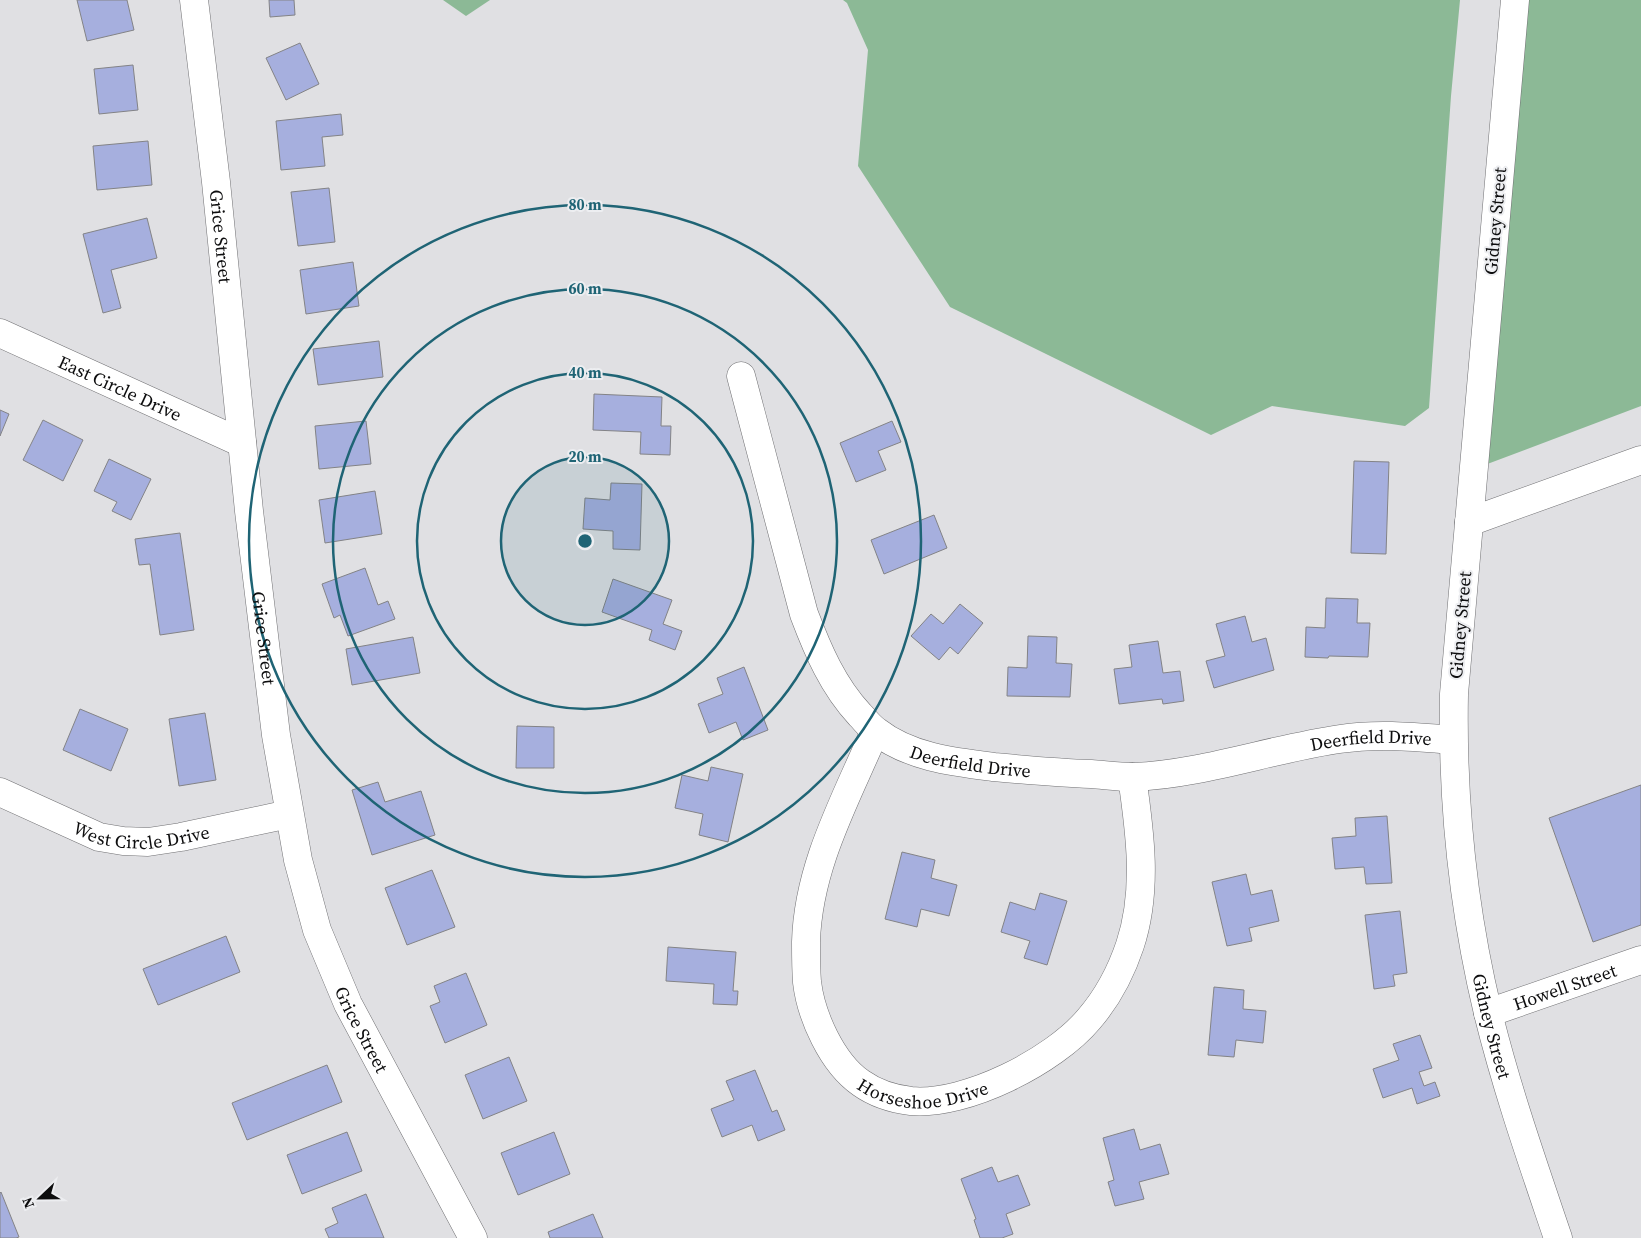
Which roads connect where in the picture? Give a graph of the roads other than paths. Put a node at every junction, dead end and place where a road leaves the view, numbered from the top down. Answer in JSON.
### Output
{"nodes":[{"id":1,"x":194,"y":0,"type":"edge"},
{"id":2,"x":1515,"y":0,"type":"edge"},
{"id":3,"x":0,"y":333,"type":"edge"},
{"id":4,"x":742,"y":376,"type":"dead end"},
{"id":5,"x":242,"y":443,"type":"junction"},
{"id":6,"x":1641,"y":460,"type":"edge"},
{"id":7,"x":1469,"y":522,"type":"junction"},
{"id":8,"x":875,"y":731,"type":"junction"},
{"id":9,"x":1453,"y":740,"type":"junction"},
{"id":10,"x":1132,"y":777,"type":"junction"},
{"id":11,"x":0,"y":792,"type":"edge"},
{"id":12,"x":289,"y":814,"type":"junction"},
{"id":13,"x":1641,"y":960,"type":"edge"},
{"id":14,"x":1488,"y":1014,"type":"junction"},
{"id":15,"x":473,"y":1238,"type":"edge"},
{"id":16,"x":1558,"y":1238,"type":"edge"}],
"edges":[{"from":1,"to":5,"type":"street","name":"Grice Street"},
{"from":2,"to":7,"type":"street","name":"Gidney Street"},
{"from":3,"to":5,"type":"street","name":"East Circle Drive"},
{"from":4,"to":8,"type":"street","name":"Deerfield Drive"},
{"from":5,"to":12,"type":"street","name":"Grice Street"},
{"from":6,"to":7,"type":"street"},
{"from":7,"to":9,"type":"street","name":"Gidney Street"},
{"from":8,"to":10,"type":"street","name":"Deerfield Drive"},
{"from":8,"to":10,"type":"street","name":"Horseshoe Drive"},
{"from":9,"to":10,"type":"street","name":"Deerfield Drive"},
{"from":9,"to":14,"type":"street","name":"Gidney Street"},
{"from":11,"to":12,"type":"street","name":"West Circle Drive"},
{"from":12,"to":15,"type":"street","name":"Grice Street"},
{"from":13,"to":14,"type":"street","name":"Howell Street"},
{"from":14,"to":16,"type":"street","name":"Gidney Street"}]}
